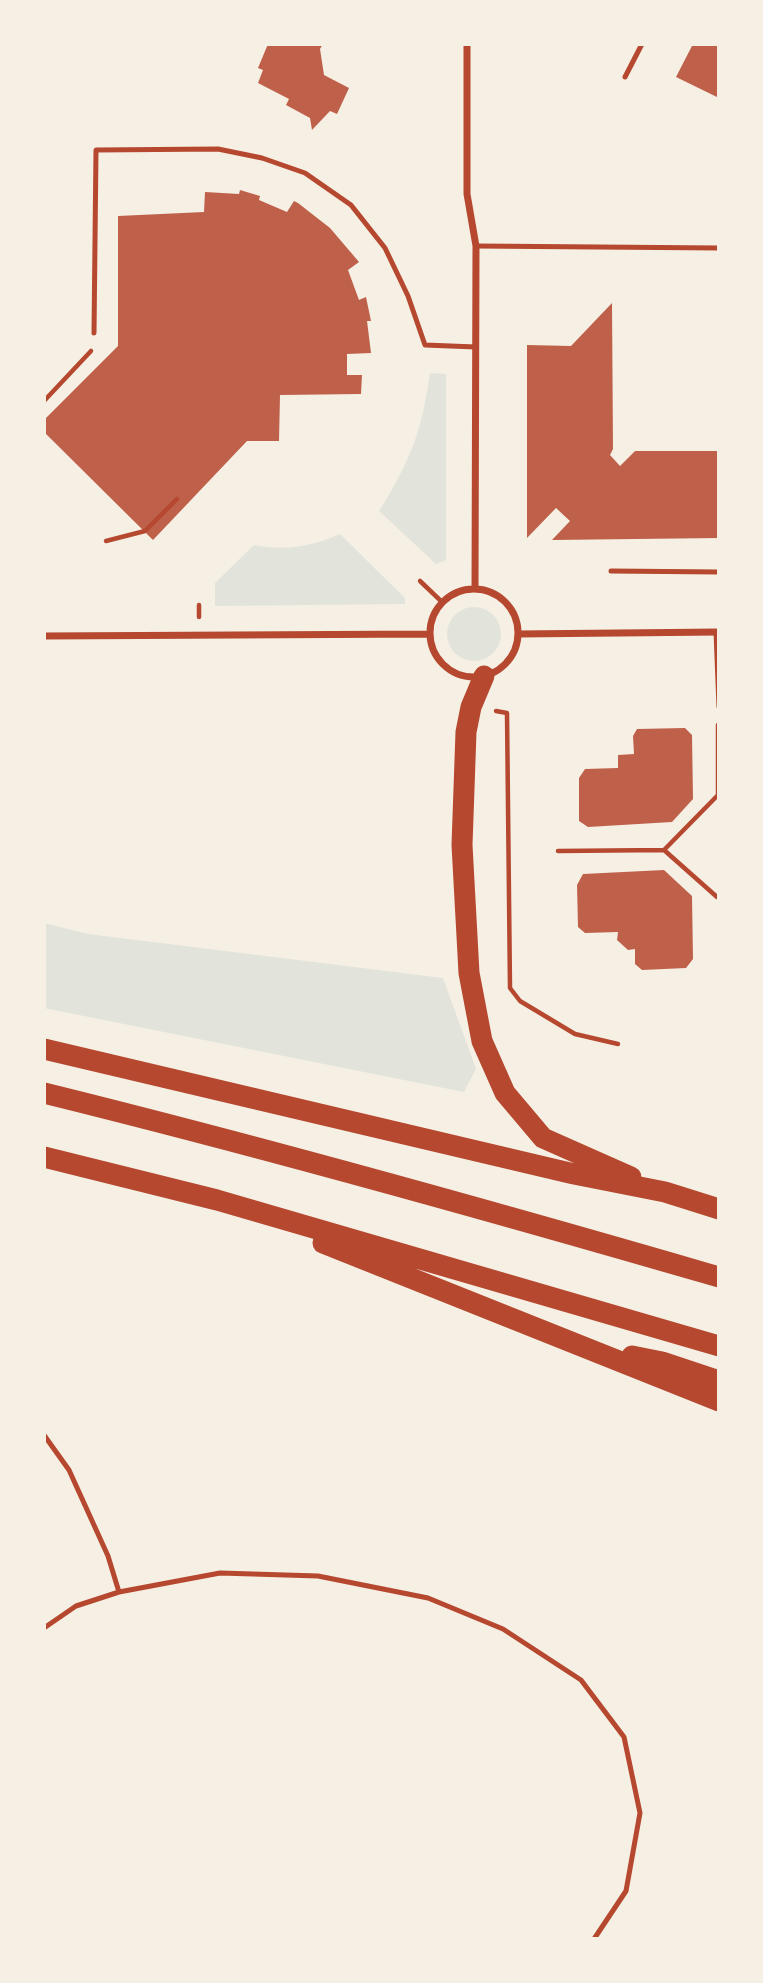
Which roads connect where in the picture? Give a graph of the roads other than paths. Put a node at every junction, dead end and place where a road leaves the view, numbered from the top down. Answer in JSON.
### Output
{"nodes":[{"id":1,"x":467,"y":44,"type":"edge"},
{"id":2,"x":642,"y":44,"type":"edge"},
{"id":3,"x":625,"y":77,"type":"dead end"},
{"id":4,"x":476,"y":246,"type":"junction"},
{"id":5,"x":719,"y":248,"type":"edge"},
{"id":6,"x":94,"y":333,"type":"dead end"},
{"id":7,"x":476,"y":347,"type":"junction"},
{"id":8,"x":611,"y":571,"type":"dead end"},
{"id":9,"x":719,"y":572,"type":"edge"},
{"id":10,"x":475,"y":589,"type":"junction"},
{"id":11,"x":718,"y":632,"type":"edge"},
{"id":12,"x":429,"y":634,"type":"junction"},
{"id":13,"x":518,"y":634,"type":"junction"},
{"id":14,"x":44,"y":636,"type":"edge"},
{"id":15,"x":484,"y":676,"type":"junction"},
{"id":16,"x":719,"y":707,"type":"edge"},
{"id":17,"x":44,"y":1049,"type":"edge"},
{"id":18,"x":44,"y":1093,"type":"edge"},
{"id":19,"x":44,"y":1157,"type":"edge"},
{"id":20,"x":665,"y":1192,"type":"junction"},
{"id":21,"x":217,"y":1200,"type":"junction"},
{"id":22,"x":719,"y":1209,"type":"edge"},
{"id":23,"x":719,"y":1277,"type":"edge"},
{"id":24,"x":565,"y":1341,"type":"junction"},
{"id":25,"x":719,"y":1346,"type":"edge"},
{"id":26,"x":719,"y":1381,"type":"edge"},
{"id":27,"x":719,"y":1401,"type":"edge"},
{"id":28,"x":44,"y":1435,"type":"edge"},
{"id":29,"x":119,"y":1592,"type":"junction"},
{"id":30,"x":44,"y":1628,"type":"edge"},
{"id":31,"x":594,"y":1939,"type":"edge"}],
"edges":[{"from":1,"to":4,"type":"street"},
{"from":2,"to":3,"type":"lane"},
{"from":4,"to":5,"type":"lane"},
{"from":4,"to":7,"type":"street"},
{"from":6,"to":7,"type":"lane"},
{"from":7,"to":10,"type":"street"},
{"from":8,"to":9,"type":"lane"},
{"from":10,"to":12,"type":"street"},
{"from":10,"to":13,"type":"street"},
{"from":11,"to":13,"type":"street"},
{"from":11,"to":16,"type":"lane"},
{"from":12,"to":14,"type":"street"},
{"from":12,"to":15,"type":"street"},
{"from":13,"to":15,"type":"street"},
{"from":15,"to":20,"type":"highway"},
{"from":17,"to":20,"type":"highway"},
{"from":18,"to":23,"type":"highway"},
{"from":19,"to":21,"type":"highway"},
{"from":20,"to":22,"type":"highway"},
{"from":21,"to":24,"type":"highway"},
{"from":21,"to":25,"type":"highway"},
{"from":24,"to":26,"type":"highway"},
{"from":24,"to":27,"type":"highway"},
{"from":28,"to":29,"type":"lane"},
{"from":29,"to":30,"type":"lane"},
{"from":29,"to":31,"type":"lane"}]}
